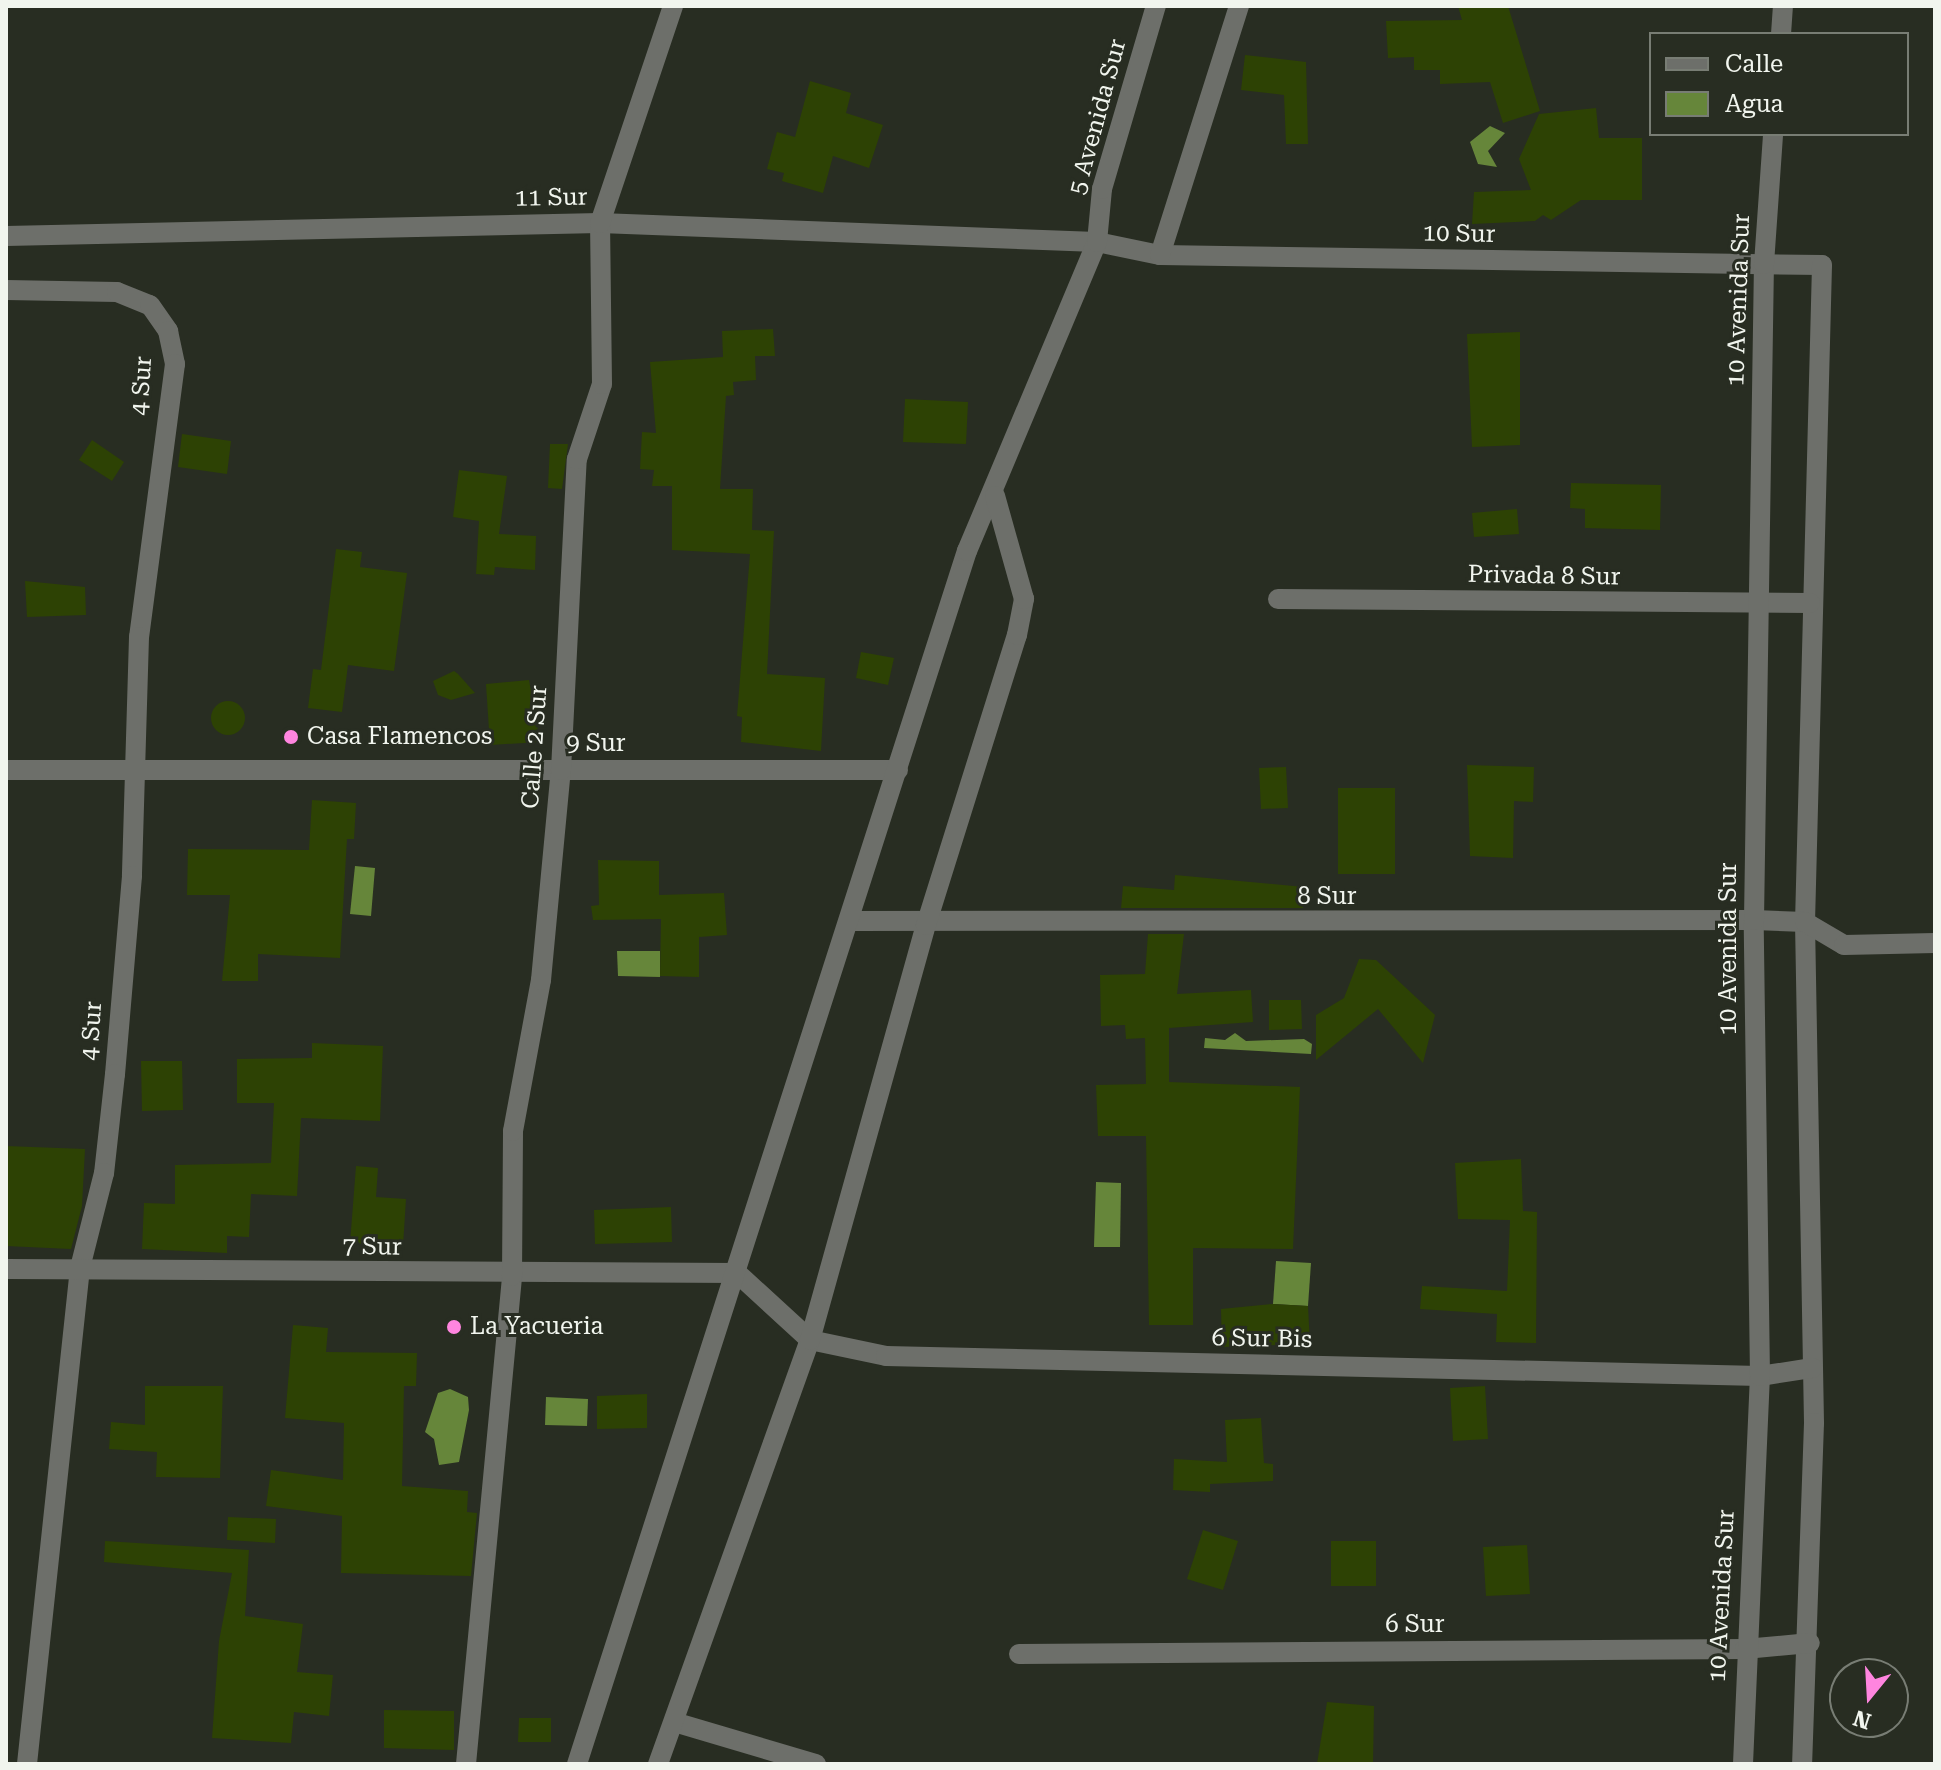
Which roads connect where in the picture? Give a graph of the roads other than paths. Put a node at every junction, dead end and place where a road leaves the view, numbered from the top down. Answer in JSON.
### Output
{"nodes":[{"id":1,"x":673,"y":6,"type":"edge"},
{"id":2,"x":1156,"y":6,"type":"edge"},
{"id":3,"x":1239,"y":6,"type":"edge"},
{"id":4,"x":1783,"y":6,"type":"edge"},
{"id":5,"x":1781,"y":32,"type":"edge"},
{"id":6,"x":1773,"y":136,"type":"edge"},
{"id":7,"x":600,"y":223,"type":"junction"},
{"id":8,"x":6,"y":236,"type":"edge"},
{"id":9,"x":1097,"y":242,"type":"junction"},
{"id":10,"x":1160,"y":255,"type":"junction"},
{"id":11,"x":1764,"y":264,"type":"junction"},
{"id":12,"x":6,"y":290,"type":"edge"},
{"id":13,"x":995,"y":496,"type":"junction"},
{"id":14,"x":1278,"y":599,"type":"dead end"},
{"id":15,"x":1810,"y":603,"type":"junction"},
{"id":16,"x":1759,"y":605,"type":"junction"},
{"id":17,"x":6,"y":770,"type":"edge"},
{"id":18,"x":137,"y":770,"type":"junction"},
{"id":19,"x":561,"y":770,"type":"junction"},
{"id":20,"x":898,"y":770,"type":"junction"},
{"id":21,"x":1754,"y":920,"type":"junction"},
{"id":22,"x":849,"y":921,"type":"junction"},
{"id":23,"x":1805,"y":922,"type":"junction"},
{"id":24,"x":926,"y":925,"type":"junction"},
{"id":25,"x":1935,"y":943,"type":"edge"},
{"id":26,"x":80,"y":1268,"type":"junction"},
{"id":27,"x":6,"y":1269,"type":"edge"},
{"id":28,"x":737,"y":1273,"type":"junction"},
{"id":29,"x":512,"y":1276,"type":"junction"},
{"id":30,"x":810,"y":1340,"type":"junction"},
{"id":31,"x":1812,"y":1368,"type":"junction"},
{"id":32,"x":1760,"y":1376,"type":"junction"},
{"id":33,"x":1810,"y":1643,"type":"junction"},
{"id":34,"x":1745,"y":1649,"type":"junction"},
{"id":35,"x":1019,"y":1654,"type":"dead end"},
{"id":36,"x":674,"y":1722,"type":"junction"},
{"id":37,"x":27,"y":1764,"type":"edge"},
{"id":38,"x":466,"y":1764,"type":"edge"},
{"id":39,"x":577,"y":1764,"type":"edge"},
{"id":40,"x":658,"y":1764,"type":"edge"},
{"id":41,"x":816,"y":1764,"type":"edge"},
{"id":42,"x":1743,"y":1764,"type":"edge"},
{"id":43,"x":1802,"y":1764,"type":"edge"}],
"edges":[{"from":1,"to":7,"type":"street","name":"Calle 2 Sur"},
{"from":2,"to":9,"type":"street","name":"5 Avenida Sur"},
{"from":3,"to":10,"type":"street"},
{"from":4,"to":5,"type":"street"},
{"from":6,"to":11,"type":"street","name":"10 Avenida Sur"},
{"from":7,"to":8,"type":"street","name":"11 Sur"},
{"from":7,"to":9,"type":"street","name":"11 Sur"},
{"from":7,"to":19,"type":"street","name":"Calle 2 Sur"},
{"from":9,"to":10,"type":"street","name":"10 Sur"},
{"from":9,"to":13,"type":"street","name":"5 Avenida Sur"},
{"from":10,"to":11,"type":"street","name":"10 Sur"},
{"from":11,"to":15,"type":"street","name":"10 Sur"},
{"from":11,"to":16,"type":"street","name":"10 Avenida Sur"},
{"from":12,"to":18,"type":"street","name":"4 Sur"},
{"from":13,"to":20,"type":"street","name":"5 Avenida Sur"},
{"from":13,"to":24,"type":"street"},
{"from":14,"to":16,"type":"street","name":"Privada 8 Sur"},
{"from":15,"to":16,"type":"street","name":"Privada 8 Sur"},
{"from":15,"to":23,"type":"street"},
{"from":16,"to":21,"type":"street","name":"10 Avenida Sur"},
{"from":17,"to":18,"type":"street","name":"9 Sur"},
{"from":18,"to":19,"type":"street","name":"9 Sur"},
{"from":18,"to":26,"type":"street","name":"4 Sur"},
{"from":19,"to":20,"type":"street","name":"9 Sur"},
{"from":19,"to":29,"type":"street","name":"Calle 2 Sur"},
{"from":20,"to":22,"type":"street","name":"5 Avenida Sur"},
{"from":21,"to":23,"type":"street","name":"8 Sur"},
{"from":21,"to":24,"type":"street","name":"8 Sur"},
{"from":21,"to":32,"type":"street","name":"10 Avenida Sur"},
{"from":22,"to":24,"type":"street","name":"8 Sur"},
{"from":22,"to":28,"type":"street","name":"5 Avenida Sur"},
{"from":23,"to":25,"type":"street"},
{"from":23,"to":31,"type":"street"},
{"from":24,"to":30,"type":"street"},
{"from":26,"to":27,"type":"street","name":"7 Sur"},
{"from":26,"to":29,"type":"street","name":"7 Sur"},
{"from":26,"to":37,"type":"street","name":"4 Sur"},
{"from":28,"to":29,"type":"street","name":"7 Sur"},
{"from":28,"to":30,"type":"street"},
{"from":28,"to":39,"type":"street","name":"5 Avenida Sur"},
{"from":29,"to":38,"type":"street","name":"Calle 2 Sur"},
{"from":30,"to":32,"type":"street","name":"6 Sur Bis"},
{"from":30,"to":36,"type":"street"},
{"from":31,"to":32,"type":"street","name":"6 Sur Bis"},
{"from":31,"to":33,"type":"street"},
{"from":32,"to":34,"type":"street","name":"10 Avenida Sur"},
{"from":33,"to":34,"type":"street","name":"6 Sur"},
{"from":33,"to":43,"type":"street"},
{"from":34,"to":35,"type":"street","name":"6 Sur"},
{"from":34,"to":42,"type":"street","name":"10 Avenida Sur"},
{"from":36,"to":40,"type":"street"},
{"from":36,"to":41,"type":"street"}]}
